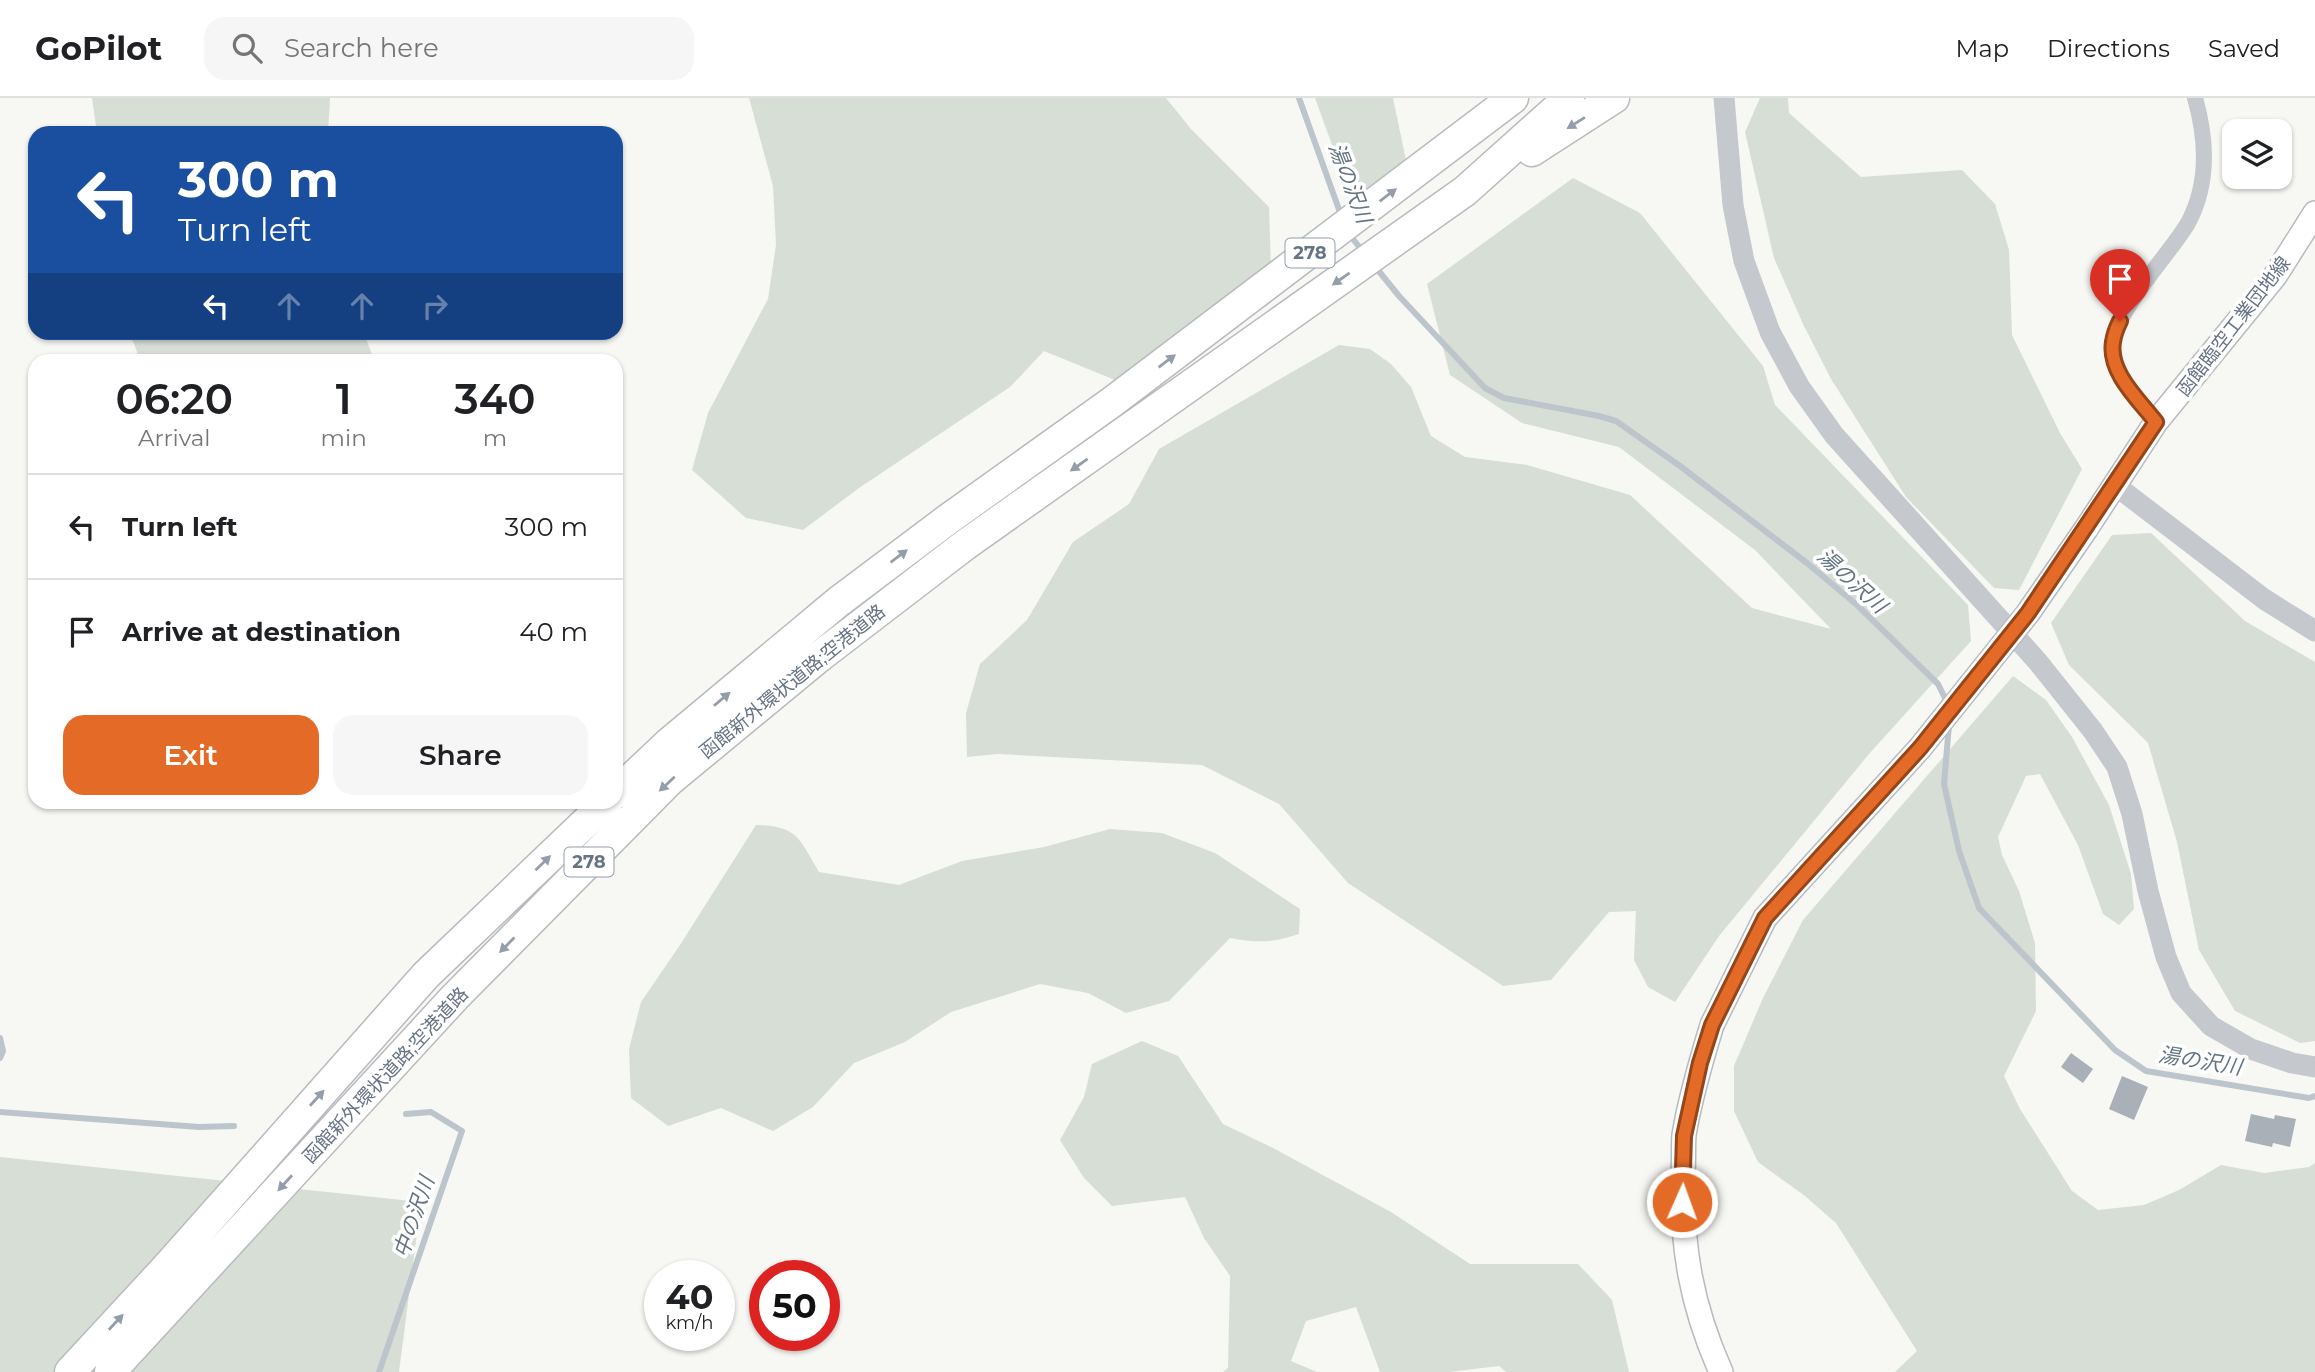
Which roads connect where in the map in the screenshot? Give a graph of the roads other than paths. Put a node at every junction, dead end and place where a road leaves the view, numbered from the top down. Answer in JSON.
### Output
{"nodes":[{"id":1,"x":1569,"y":98,"type":"edge"},
{"id":2,"x":1614,"y":98,"type":"edge"},
{"id":3,"x":1724,"y":98,"type":"edge"},
{"id":4,"x":2195,"y":98,"type":"edge"},
{"id":5,"x":1504,"y":99,"type":"edge"},
{"id":6,"x":1534,"y":140,"type":"junction"},
{"id":7,"x":2315,"y":213,"type":"edge"},
{"id":8,"x":2156,"y":422,"type":"junction"},
{"id":9,"x":2115,"y":485,"type":"junction"},
{"id":10,"x":2315,"y":631,"type":"edge"},
{"id":11,"x":623,"y":786,"type":"edge"},
{"id":12,"x":600,"y":809,"type":"edge"},
{"id":13,"x":2315,"y":1067,"type":"edge"},
{"id":14,"x":70,"y":1372,"type":"edge"},
{"id":15,"x":110,"y":1372,"type":"edge"},
{"id":16,"x":1721,"y":1372,"type":"edge"}],
"edges":[{"from":1,"to":6,"type":"highway"},
{"from":2,"to":6,"type":"highway","one_way":true},
{"from":3,"to":13,"type":"street"},
{"from":4,"to":8,"type":"street"},
{"from":11,"to":5,"type":"highway","name":"函館新外環状道路;空港道路","number":"278","one_way":true},
{"from":6,"to":15,"type":"highway","name":"函館新外環状道路;空港道路","number":"278","one_way":true},
{"from":7,"to":8,"type":"main road","name":"函館臨空工業団地線"},
{"from":8,"to":9,"type":"main road","name":"函館臨空工業団地線"},
{"from":9,"to":10,"type":"street"},
{"from":9,"to":16,"type":"main road","name":"函館臨空工業団地線","bridge":true},
{"from":14,"to":12,"type":"highway","name":"函館新外環状道路;空港道路","number":"278","one_way":true}]}
